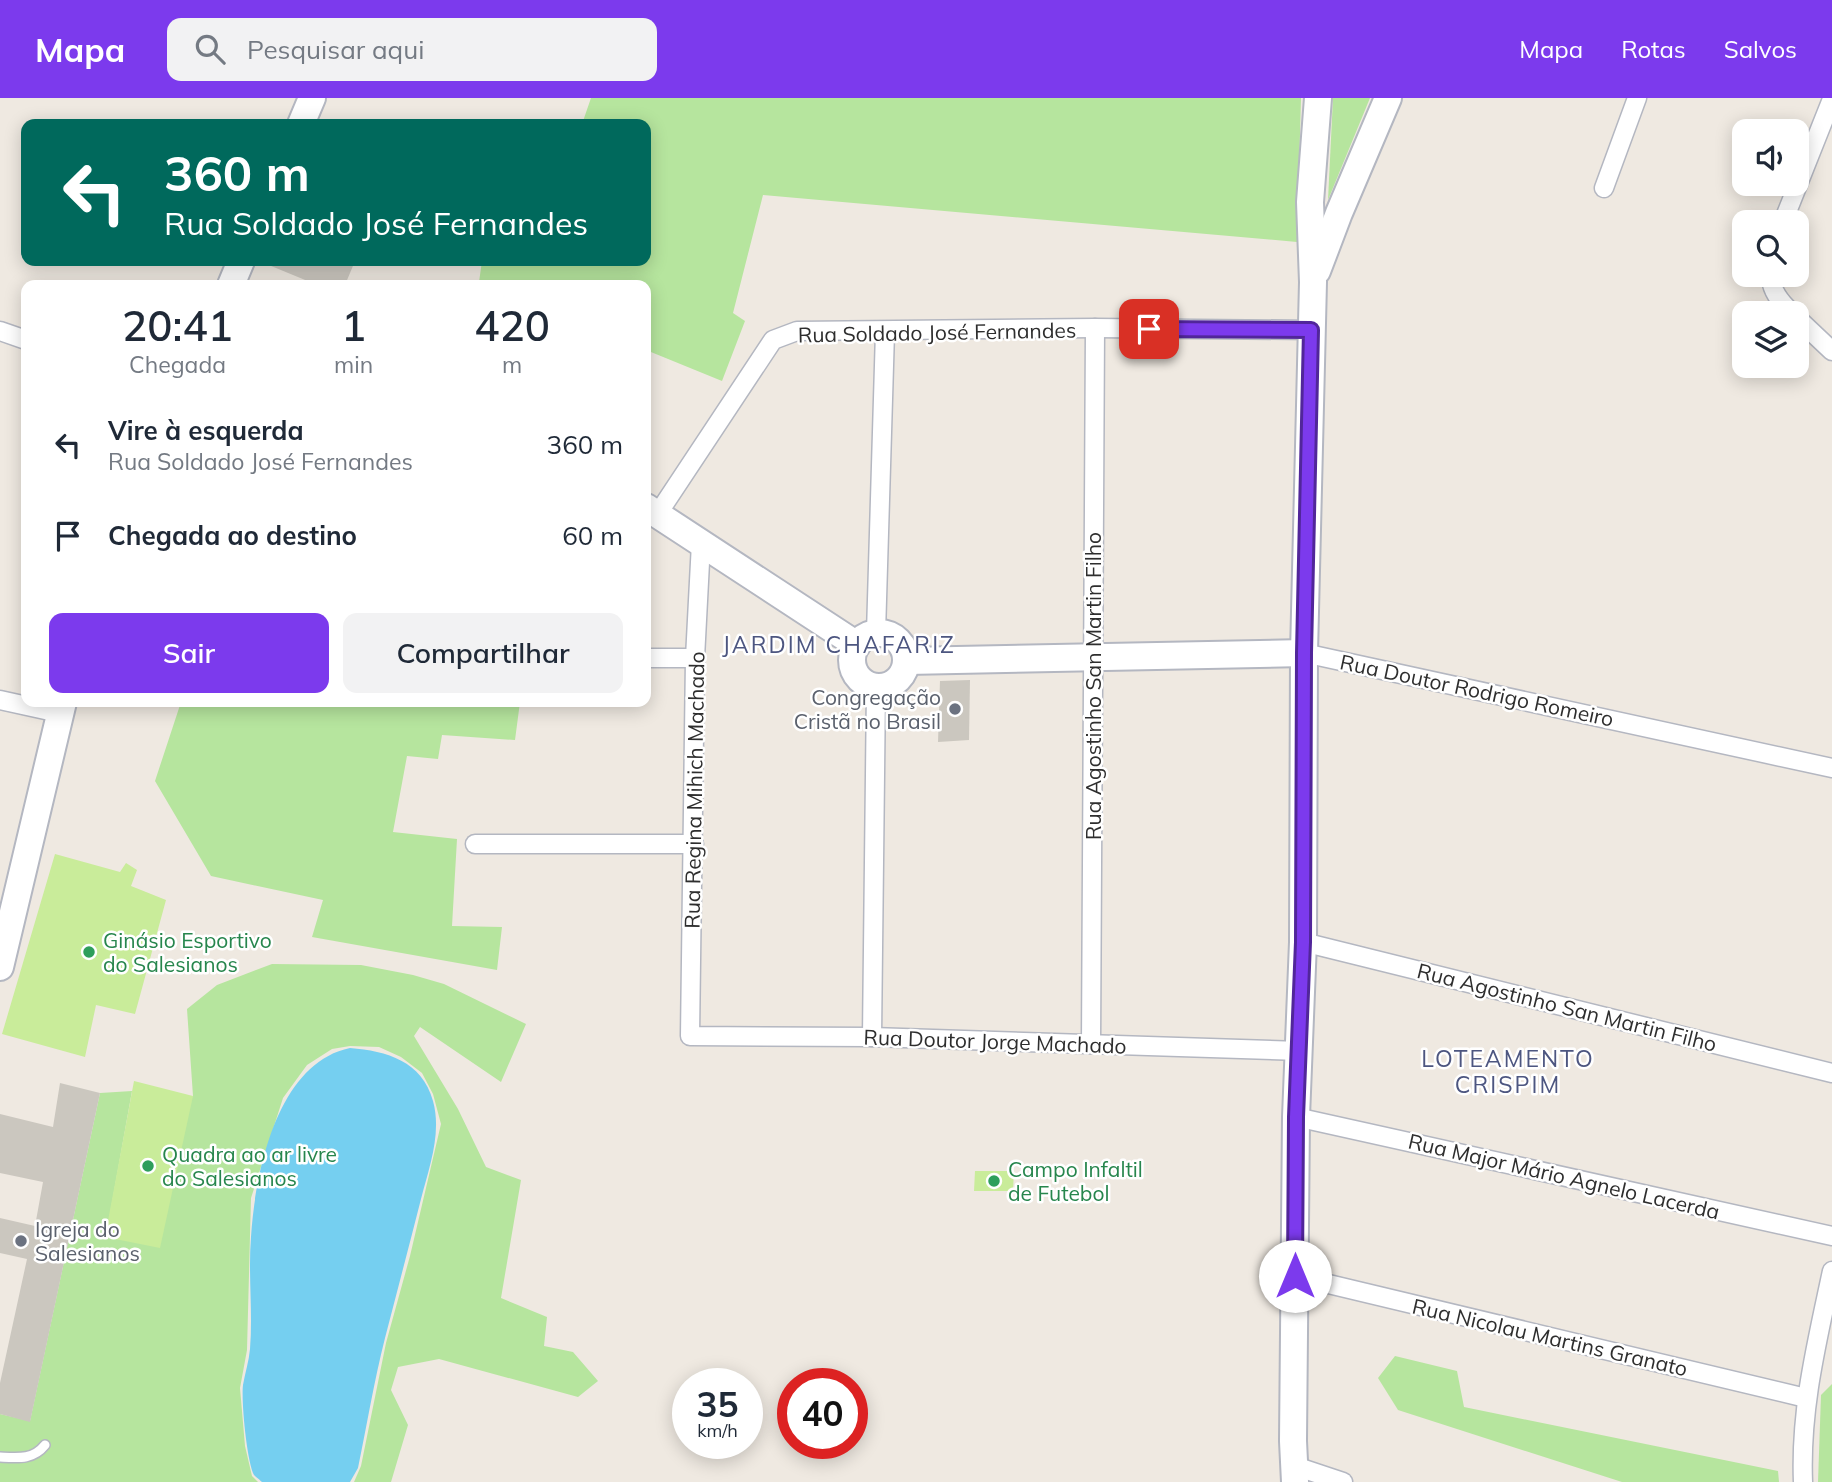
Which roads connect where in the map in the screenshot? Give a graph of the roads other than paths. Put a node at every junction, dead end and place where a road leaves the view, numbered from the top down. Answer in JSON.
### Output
{"nodes":[{"id":1,"x":312,"y":98,"type":"edge"},
{"id":2,"x":1318,"y":98,"type":"edge"},
{"id":3,"x":1388,"y":98,"type":"edge"},
{"id":4,"x":1637,"y":98,"type":"edge"},
{"id":5,"x":1832,"y":99,"type":"edge"},
{"id":6,"x":303,"y":119,"type":"edge"},
{"id":7,"x":1604,"y":188,"type":"dead end"},
{"id":8,"x":1310,"y":202,"type":"junction"},
{"id":9,"x":1788,"y":210,"type":"edge"},
{"id":10,"x":1339,"y":213,"type":"junction"},
{"id":11,"x":1313,"y":282,"type":"junction"},
{"id":12,"x":1095,"y":328,"type":"junction"},
{"id":13,"x":1809,"y":329,"type":"edge"},
{"id":14,"x":1311,"y":330,"type":"junction"},
{"id":15,"x":0,"y":331,"type":"edge"},
{"id":16,"x":885,"y":332,"type":"junction"},
{"id":17,"x":21,"y":338,"type":"edge"},
{"id":18,"x":1832,"y":351,"type":"edge"},
{"id":19,"x":652,"y":511,"type":"edge"},
{"id":20,"x":701,"y":543,"type":"junction"},
{"id":21,"x":866,"y":639,"type":"junction"},
{"id":22,"x":1304,"y":653,"type":"junction"},
{"id":23,"x":1093,"y":657,"type":"junction"},
{"id":24,"x":651,"y":658,"type":"edge"},
{"id":25,"x":695,"y":658,"type":"junction"},
{"id":26,"x":907,"y":661,"type":"junction"},
{"id":27,"x":876,"y":687,"type":"junction"},
{"id":28,"x":0,"y":700,"type":"edge"},
{"id":29,"x":21,"y":702,"type":"edge"},
{"id":30,"x":61,"y":707,"type":"edge"},
{"id":31,"x":1832,"y":768,"type":"edge"},
{"id":32,"x":475,"y":844,"type":"dead end"},
{"id":33,"x":694,"y":844,"type":"junction"},
{"id":34,"x":1303,"y":942,"type":"junction"},
{"id":35,"x":0,"y":967,"type":"edge"},
{"id":36,"x":690,"y":1036,"type":"joint"},
{"id":37,"x":872,"y":1037,"type":"junction"},
{"id":38,"x":1091,"y":1044,"type":"junction"},
{"id":39,"x":1300,"y":1051,"type":"junction"},
{"id":40,"x":1832,"y":1073,"type":"edge"},
{"id":41,"x":1296,"y":1117,"type":"junction"},
{"id":42,"x":1832,"y":1236,"type":"edge"},
{"id":43,"x":1832,"y":1271,"type":"edge"},
{"id":44,"x":1295,"y":1276,"type":"junction"},
{"id":45,"x":1806,"y":1398,"type":"junction"},
{"id":46,"x":45,"y":1445,"type":"dead end"},
{"id":47,"x":0,"y":1457,"type":"edge"},
{"id":48,"x":1295,"y":1474,"type":"edge"},
{"id":49,"x":1343,"y":1482,"type":"edge"},
{"id":50,"x":1803,"y":1482,"type":"edge"}],
"edges":[{"from":1,"to":6,"type":"street"},
{"from":2,"to":8,"type":"street"},
{"from":3,"to":10,"type":"street"},
{"from":4,"to":7,"type":"street"},
{"from":5,"to":9,"type":"street"},
{"from":8,"to":10,"type":"street"},
{"from":8,"to":11,"type":"street"},
{"from":10,"to":11,"type":"street"},
{"from":11,"to":14,"type":"street"},
{"from":12,"to":14,"type":"street","name":"Rua Soldado José Fernandes"},
{"from":12,"to":16,"type":"street","name":"Rua Soldado José Fernandes"},
{"from":12,"to":23,"type":"street","name":"Rua Agostinho San Martin Filho"},
{"from":13,"to":18,"type":"street"},
{"from":14,"to":22,"type":"street"},
{"from":15,"to":17,"type":"street"},
{"from":16,"to":19,"type":"street","name":"Rua Soldado José Fernandes"},
{"from":16,"to":21,"type":"street"},
{"from":19,"to":20,"type":"street"},
{"from":20,"to":21,"type":"street"},
{"from":20,"to":25,"type":"street","name":"Rua Regina Mihich Machado"},
{"from":21,"to":26,"type":"street"},
{"from":21,"to":27,"type":"street"},
{"from":22,"to":23,"type":"street","name":"Rua Doutor Rodrigo Romeiro"},
{"from":22,"to":31,"type":"street","name":"Rua Doutor Rodrigo Romeiro"},
{"from":22,"to":34,"type":"street"},
{"from":23,"to":26,"type":"street","name":"Rua Doutor Rodrigo Romeiro"},
{"from":23,"to":38,"type":"street","name":"Rua Agostinho San Martin Filho"},
{"from":24,"to":25,"type":"street"},
{"from":25,"to":33,"type":"street","name":"Rua Regina Mihich Machado"},
{"from":26,"to":27,"type":"street"},
{"from":27,"to":37,"type":"street"},
{"from":28,"to":29,"type":"street"},
{"from":30,"to":35,"type":"street"},
{"from":32,"to":33,"type":"street"},
{"from":33,"to":36,"type":"street","name":"Rua Regina Mihich Machado"},
{"from":34,"to":39,"type":"street"},
{"from":34,"to":40,"type":"street","name":"Rua Agostinho San Martin Filho"},
{"from":36,"to":37,"type":"street","name":"Rua Doutor Jorge Machado"},
{"from":37,"to":38,"type":"street","name":"Rua Doutor Jorge Machado"},
{"from":38,"to":39,"type":"street","name":"Rua Doutor Jorge Machado"},
{"from":39,"to":41,"type":"street"},
{"from":41,"to":42,"type":"street","name":"Rua Major Mário Agnelo Lacerda"},
{"from":41,"to":44,"type":"street"},
{"from":43,"to":45,"type":"street"},
{"from":44,"to":45,"type":"street","name":"Rua Nicolau Martins Granato"},
{"from":44,"to":48,"type":"street"},
{"from":45,"to":50,"type":"street"},
{"from":46,"to":47,"type":"lane"},
{"from":48,"to":49,"type":"street"}]}
